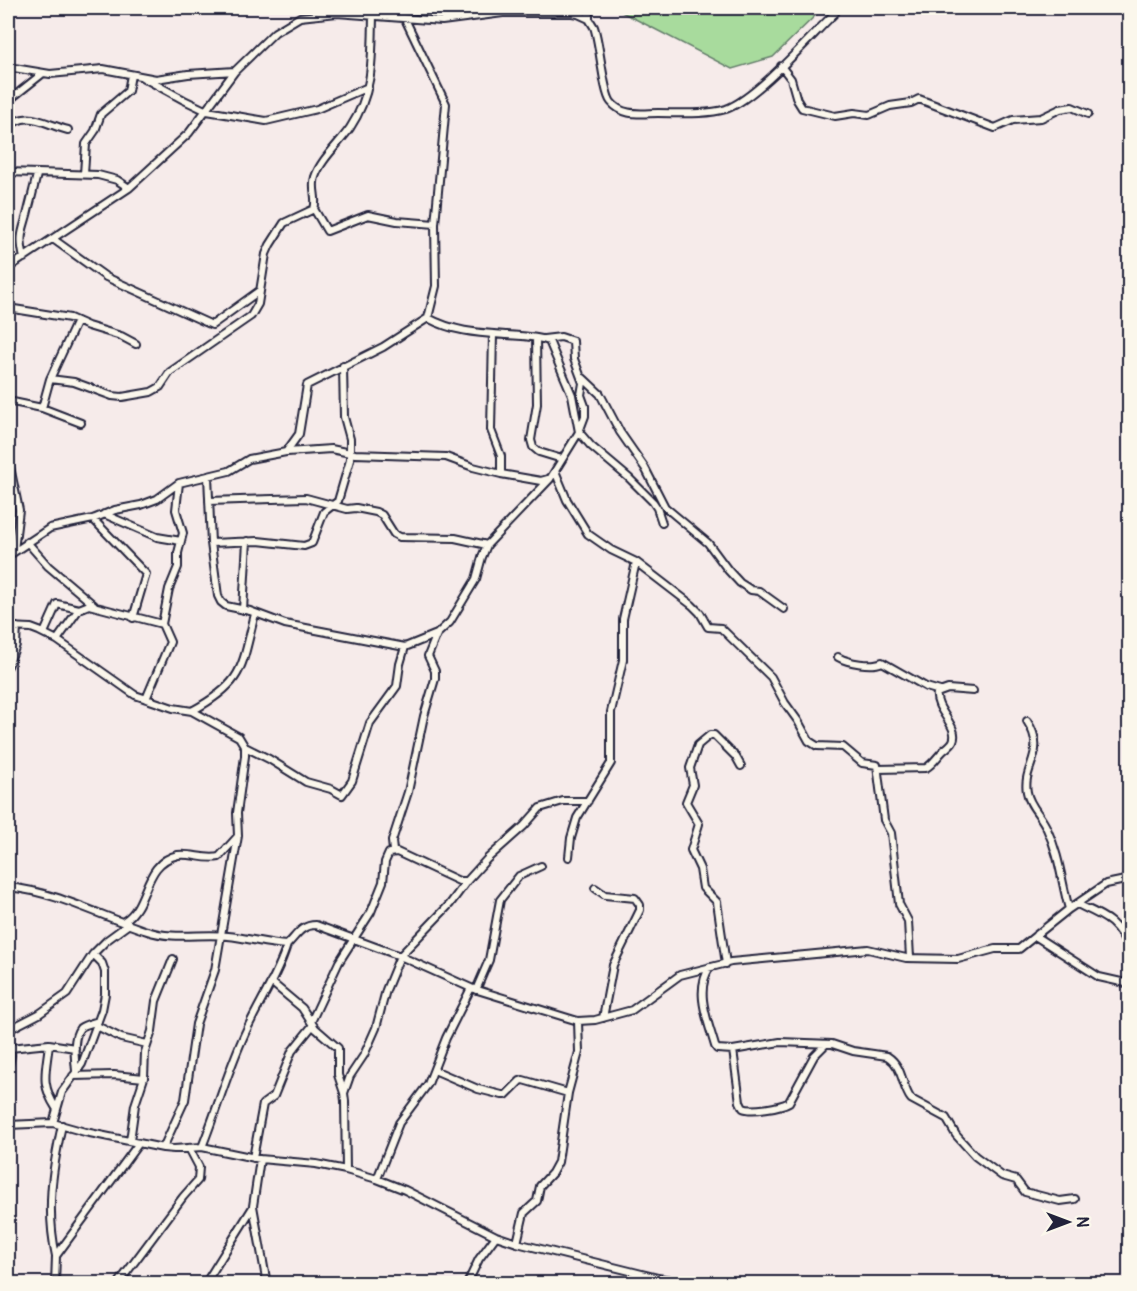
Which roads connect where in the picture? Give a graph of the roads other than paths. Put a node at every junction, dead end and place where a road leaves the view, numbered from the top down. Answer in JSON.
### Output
{"nodes":[{"id":1,"x":297,"y":8,"type":"edge"},
{"id":2,"x":393,"y":8,"type":"edge"},
{"id":3,"x":589,"y":8,"type":"edge"},
{"id":4,"x":838,"y":8,"type":"edge"},
{"id":5,"x":373,"y":16,"type":"junction"},
{"id":6,"x":384,"y":16,"type":"junction"},
{"id":7,"x":300,"y":17,"type":"junction"},
{"id":8,"x":405,"y":19,"type":"junction"},
{"id":9,"x":590,"y":19,"type":"junction"},
{"id":10,"x":781,"y":66,"type":"junction"},
{"id":11,"x":8,"y":67,"type":"edge"},
{"id":12,"x":235,"y":71,"type":"junction"},
{"id":13,"x":42,"y":74,"type":"junction"},
{"id":14,"x":131,"y":75,"type":"junction"},
{"id":15,"x":142,"y":77,"type":"junction"},
{"id":16,"x":368,"y":87,"type":"junction"},
{"id":17,"x":8,"y":101,"type":"edge"},
{"id":18,"x":207,"y":111,"type":"junction"},
{"id":19,"x":1088,"y":114,"type":"dead end"},
{"id":20,"x":8,"y":128,"type":"edge"},
{"id":21,"x":68,"y":130,"type":"dead end"},
{"id":22,"x":8,"y":172,"type":"edge"},
{"id":23,"x":84,"y":174,"type":"junction"},
{"id":24,"x":37,"y":175,"type":"junction"},
{"id":25,"x":129,"y":188,"type":"junction"},
{"id":26,"x":314,"y":209,"type":"junction"},
{"id":27,"x":435,"y":224,"type":"junction"},
{"id":28,"x":53,"y":239,"type":"junction"},
{"id":29,"x":24,"y":258,"type":"junction"},
{"id":30,"x":8,"y":268,"type":"edge"},
{"id":31,"x":259,"y":291,"type":"junction"},
{"id":32,"x":8,"y":308,"type":"edge"},
{"id":33,"x":428,"y":318,"type":"junction"},
{"id":34,"x":77,"y":321,"type":"junction"},
{"id":35,"x":212,"y":325,"type":"junction"},
{"id":36,"x":492,"y":334,"type":"junction"},
{"id":37,"x":219,"y":339,"type":"junction"},
{"id":38,"x":540,"y":339,"type":"junction"},
{"id":39,"x":136,"y":344,"type":"dead end"},
{"id":40,"x":343,"y":366,"type":"junction"},
{"id":41,"x":583,"y":378,"type":"junction"},
{"id":42,"x":50,"y":379,"type":"junction"},
{"id":43,"x":8,"y":401,"type":"edge"},
{"id":44,"x":42,"y":408,"type":"junction"},
{"id":45,"x":81,"y":423,"type":"dead end"},
{"id":46,"x":579,"y":432,"type":"junction"},
{"id":47,"x":286,"y":452,"type":"junction"},
{"id":48,"x":350,"y":453,"type":"junction"},
{"id":49,"x":8,"y":457,"type":"edge"},
{"id":50,"x":562,"y":459,"type":"junction"},
{"id":51,"x":555,"y":471,"type":"junction"},
{"id":52,"x":501,"y":474,"type":"junction"},
{"id":53,"x":208,"y":476,"type":"junction"},
{"id":54,"x":550,"y":479,"type":"junction"},
{"id":55,"x":179,"y":483,"type":"junction"},
{"id":56,"x":209,"y":501,"type":"junction"},
{"id":57,"x":334,"y":505,"type":"junction"},
{"id":58,"x":104,"y":514,"type":"junction"},
{"id":59,"x":93,"y":519,"type":"junction"},
{"id":60,"x":662,"y":523,"type":"dead end"},
{"id":61,"x":181,"y":541,"type":"junction"},
{"id":62,"x":247,"y":541,"type":"junction"},
{"id":63,"x":27,"y":542,"type":"junction"},
{"id":64,"x":211,"y":543,"type":"junction"},
{"id":65,"x":487,"y":545,"type":"junction"},
{"id":66,"x":14,"y":551,"type":"junction"},
{"id":67,"x":8,"y":556,"type":"edge"},
{"id":68,"x":636,"y":562,"type":"junction"},
{"id":69,"x":97,"y":607,"type":"junction"},
{"id":70,"x":79,"y":609,"type":"junction"},
{"id":71,"x":784,"y":609,"type":"dead end"},
{"id":72,"x":243,"y":610,"type":"junction"},
{"id":73,"x":255,"y":614,"type":"junction"},
{"id":74,"x":133,"y":618,"type":"junction"},
{"id":75,"x":162,"y":624,"type":"junction"},
{"id":76,"x":8,"y":627,"type":"edge"},
{"id":77,"x":17,"y":627,"type":"junction"},
{"id":78,"x":44,"y":633,"type":"junction"},
{"id":79,"x":437,"y":634,"type":"junction"},
{"id":80,"x":57,"y":640,"type":"junction"},
{"id":81,"x":405,"y":647,"type":"junction"},
{"id":82,"x":838,"y":657,"type":"dead end"},
{"id":83,"x":8,"y":666,"type":"edge"},
{"id":84,"x":940,"y":691,"type":"junction"},
{"id":85,"x":973,"y":691,"type":"dead end"},
{"id":86,"x":146,"y":699,"type":"junction"},
{"id":87,"x":192,"y":711,"type":"junction"},
{"id":88,"x":1027,"y":721,"type":"dead end"},
{"id":89,"x":245,"y":747,"type":"junction"},
{"id":90,"x":741,"y":766,"type":"dead end"},
{"id":91,"x":878,"y":769,"type":"junction"},
{"id":92,"x":588,"y":801,"type":"junction"},
{"id":93,"x":238,"y":836,"type":"junction"},
{"id":94,"x":393,"y":851,"type":"junction"},
{"id":95,"x":569,"y":857,"type":"dead end"},
{"id":96,"x":541,"y":866,"type":"dead end"},
{"id":97,"x":1130,"y":879,"type":"edge"},
{"id":98,"x":467,"y":881,"type":"junction"},
{"id":99,"x":8,"y":887,"type":"edge"},
{"id":100,"x":595,"y":888,"type":"dead end"},
{"id":101,"x":1077,"y":904,"type":"junction"},
{"id":102,"x":1069,"y":909,"type":"junction"},
{"id":103,"x":126,"y":922,"type":"junction"},
{"id":104,"x":221,"y":935,"type":"junction"},
{"id":105,"x":1035,"y":936,"type":"junction"},
{"id":106,"x":354,"y":939,"type":"junction"},
{"id":107,"x":287,"y":945,"type":"junction"},
{"id":108,"x":1130,"y":951,"type":"edge"},
{"id":109,"x":93,"y":954,"type":"junction"},
{"id":110,"x":400,"y":956,"type":"junction"},
{"id":111,"x":910,"y":958,"type":"junction"},
{"id":112,"x":173,"y":959,"type":"dead end"},
{"id":113,"x":726,"y":964,"type":"junction"},
{"id":114,"x":710,"y":967,"type":"junction"},
{"id":115,"x":271,"y":982,"type":"junction"},
{"id":116,"x":1130,"y":984,"type":"edge"},
{"id":117,"x":474,"y":989,"type":"junction"},
{"id":118,"x":603,"y":1018,"type":"junction"},
{"id":119,"x":578,"y":1021,"type":"junction"},
{"id":120,"x":98,"y":1024,"type":"junction"},
{"id":121,"x":312,"y":1024,"type":"junction"},
{"id":122,"x":8,"y":1031,"type":"edge"},
{"id":123,"x":49,"y":1044,"type":"junction"},
{"id":124,"x":147,"y":1044,"type":"junction"},
{"id":125,"x":826,"y":1044,"type":"junction"},
{"id":126,"x":10,"y":1048,"type":"junction"},
{"id":127,"x":75,"y":1048,"type":"junction"},
{"id":128,"x":733,"y":1050,"type":"junction"},
{"id":129,"x":9,"y":1062,"type":"edge"},
{"id":130,"x":434,"y":1070,"type":"junction"},
{"id":131,"x":8,"y":1071,"type":"edge"},
{"id":132,"x":75,"y":1074,"type":"junction"},
{"id":133,"x":144,"y":1078,"type":"junction"},
{"id":134,"x":345,"y":1092,"type":"junction"},
{"id":135,"x":568,"y":1093,"type":"junction"},
{"id":136,"x":56,"y":1108,"type":"junction"},
{"id":137,"x":54,"y":1123,"type":"junction"},
{"id":138,"x":8,"y":1125,"type":"edge"},
{"id":139,"x":62,"y":1125,"type":"junction"},
{"id":140,"x":130,"y":1141,"type":"junction"},
{"id":141,"x":139,"y":1143,"type":"junction"},
{"id":142,"x":202,"y":1147,"type":"junction"},
{"id":143,"x":163,"y":1148,"type":"junction"},
{"id":144,"x":189,"y":1148,"type":"junction"},
{"id":145,"x":256,"y":1158,"type":"junction"},
{"id":146,"x":346,"y":1170,"type":"junction"},
{"id":147,"x":377,"y":1179,"type":"junction"},
{"id":148,"x":1075,"y":1199,"type":"dead end"},
{"id":149,"x":253,"y":1206,"type":"junction"},
{"id":150,"x":496,"y":1236,"type":"junction"},
{"id":151,"x":517,"y":1243,"type":"junction"},
{"id":152,"x":57,"y":1256,"type":"junction"},
{"id":153,"x":692,"y":1283,"type":"edge"},
{"id":154,"x":55,"y":1284,"type":"edge"},
{"id":155,"x":118,"y":1284,"type":"edge"},
{"id":156,"x":205,"y":1284,"type":"edge"},
{"id":157,"x":267,"y":1284,"type":"edge"},
{"id":158,"x":467,"y":1284,"type":"edge"},
{"id":159,"x":697,"y":1284,"type":"edge"}],
"edges":[{"from":1,"to":7,"type":"street"},
{"from":2,"to":6,"type":"street"},
{"from":3,"to":9,"type":"street"},
{"from":4,"to":10,"type":"street"},
{"from":5,"to":6,"type":"street"},
{"from":5,"to":7,"type":"street"},
{"from":5,"to":16,"type":"street"},
{"from":6,"to":8,"type":"street"},
{"from":7,"to":12,"type":"street"},
{"from":8,"to":9,"type":"street"},
{"from":8,"to":27,"type":"street"},
{"from":9,"to":10,"type":"street"},
{"from":10,"to":19,"type":"street"},
{"from":11,"to":13,"type":"street"},
{"from":12,"to":15,"type":"street"},
{"from":12,"to":18,"type":"street"},
{"from":13,"to":14,"type":"street"},
{"from":13,"to":17,"type":"street"},
{"from":14,"to":15,"type":"street"},
{"from":14,"to":23,"type":"street"},
{"from":15,"to":18,"type":"street"},
{"from":16,"to":18,"type":"street"},
{"from":16,"to":26,"type":"street"},
{"from":18,"to":25,"type":"street"},
{"from":20,"to":21,"type":"street"},
{"from":22,"to":24,"type":"street"},
{"from":23,"to":24,"type":"street"},
{"from":23,"to":25,"type":"street"},
{"from":24,"to":29,"type":"street"},
{"from":25,"to":28,"type":"street"},
{"from":26,"to":27,"type":"street"},
{"from":26,"to":31,"type":"street"},
{"from":27,"to":33,"type":"street"},
{"from":28,"to":29,"type":"street"},
{"from":28,"to":35,"type":"street"},
{"from":29,"to":30,"type":"street"},
{"from":31,"to":35,"type":"street"},
{"from":31,"to":37,"type":"street"},
{"from":32,"to":34,"type":"street"},
{"from":33,"to":36,"type":"street"},
{"from":33,"to":40,"type":"street"},
{"from":34,"to":39,"type":"street"},
{"from":34,"to":42,"type":"street"},
{"from":35,"to":37,"type":"street"},
{"from":36,"to":38,"type":"street"},
{"from":36,"to":52,"type":"street"},
{"from":37,"to":42,"type":"street"},
{"from":38,"to":41,"type":"street"},
{"from":38,"to":46,"type":"street"},
{"from":38,"to":50,"type":"street"},
{"from":40,"to":47,"type":"street"},
{"from":40,"to":48,"type":"street"},
{"from":41,"to":46,"type":"street"},
{"from":41,"to":71,"type":"street"},
{"from":42,"to":44,"type":"street"},
{"from":43,"to":44,"type":"street"},
{"from":44,"to":45,"type":"street"},
{"from":46,"to":50,"type":"street"},
{"from":46,"to":60,"type":"street"},
{"from":47,"to":48,"type":"street"},
{"from":47,"to":53,"type":"street"},
{"from":48,"to":52,"type":"street"},
{"from":48,"to":57,"type":"street"},
{"from":49,"to":66,"type":"street"},
{"from":50,"to":51,"type":"street"},
{"from":51,"to":54,"type":"street"},
{"from":51,"to":68,"type":"street"},
{"from":52,"to":54,"type":"street"},
{"from":53,"to":55,"type":"street"},
{"from":53,"to":56,"type":"street"},
{"from":54,"to":65,"type":"street"},
{"from":55,"to":58,"type":"street"},
{"from":55,"to":61,"type":"street"},
{"from":56,"to":57,"type":"street"},
{"from":56,"to":64,"type":"street"},
{"from":57,"to":62,"type":"street"},
{"from":57,"to":65,"type":"street"},
{"from":58,"to":59,"type":"street"},
{"from":58,"to":61,"type":"street"},
{"from":59,"to":63,"type":"street"},
{"from":59,"to":74,"type":"street"},
{"from":61,"to":75,"type":"street"},
{"from":62,"to":64,"type":"street"},
{"from":62,"to":72,"type":"street"},
{"from":63,"to":66,"type":"street"},
{"from":63,"to":69,"type":"street"},
{"from":64,"to":72,"type":"street"},
{"from":65,"to":79,"type":"street"},
{"from":66,"to":67,"type":"street"},
{"from":68,"to":91,"type":"street"},
{"from":68,"to":92,"type":"street"},
{"from":69,"to":70,"type":"street"},
{"from":69,"to":74,"type":"street"},
{"from":70,"to":78,"type":"street"},
{"from":70,"to":80,"type":"street"},
{"from":72,"to":73,"type":"street"},
{"from":73,"to":81,"type":"street"},
{"from":73,"to":87,"type":"street"},
{"from":74,"to":75,"type":"street"},
{"from":75,"to":86,"type":"street"},
{"from":76,"to":77,"type":"street"},
{"from":77,"to":78,"type":"street"},
{"from":77,"to":83,"type":"street"},
{"from":78,"to":80,"type":"street"},
{"from":79,"to":81,"type":"street"},
{"from":79,"to":94,"type":"street"},
{"from":80,"to":86,"type":"street"},
{"from":81,"to":89,"type":"street"},
{"from":82,"to":84,"type":"street"},
{"from":84,"to":85,"type":"street"},
{"from":84,"to":91,"type":"street"},
{"from":86,"to":87,"type":"street"},
{"from":87,"to":89,"type":"street"},
{"from":88,"to":102,"type":"street"},
{"from":89,"to":93,"type":"street"},
{"from":90,"to":113,"type":"street"},
{"from":91,"to":111,"type":"street"},
{"from":92,"to":95,"type":"street"},
{"from":92,"to":98,"type":"street"},
{"from":93,"to":103,"type":"street"},
{"from":93,"to":104,"type":"street"},
{"from":94,"to":98,"type":"street"},
{"from":94,"to":106,"type":"street"},
{"from":96,"to":117,"type":"street"},
{"from":97,"to":101,"type":"street"},
{"from":98,"to":110,"type":"street"},
{"from":99,"to":103,"type":"street"},
{"from":100,"to":118,"type":"street"},
{"from":101,"to":102,"type":"street"},
{"from":101,"to":108,"type":"street"},
{"from":102,"to":105,"type":"street"},
{"from":103,"to":104,"type":"street"},
{"from":103,"to":109,"type":"street"},
{"from":104,"to":107,"type":"street"},
{"from":104,"to":143,"type":"street"},
{"from":105,"to":111,"type":"street"},
{"from":105,"to":116,"type":"street"},
{"from":106,"to":107,"type":"street"},
{"from":106,"to":110,"type":"street"},
{"from":106,"to":121,"type":"street"},
{"from":107,"to":115,"type":"street"},
{"from":109,"to":120,"type":"street"},
{"from":109,"to":122,"type":"street"},
{"from":110,"to":117,"type":"street"},
{"from":110,"to":134,"type":"street"},
{"from":111,"to":113,"type":"street"},
{"from":112,"to":124,"type":"street"},
{"from":113,"to":114,"type":"street"},
{"from":114,"to":118,"type":"street"},
{"from":114,"to":128,"type":"street"},
{"from":115,"to":121,"type":"street"},
{"from":115,"to":142,"type":"street"},
{"from":117,"to":119,"type":"street"},
{"from":117,"to":130,"type":"street"},
{"from":118,"to":119,"type":"street"},
{"from":119,"to":135,"type":"street"},
{"from":120,"to":124,"type":"street"},
{"from":120,"to":127,"type":"street"},
{"from":120,"to":132,"type":"street"},
{"from":121,"to":134,"type":"street"},
{"from":121,"to":145,"type":"street"},
{"from":122,"to":126,"type":"street"},
{"from":123,"to":126,"type":"street"},
{"from":123,"to":127,"type":"street"},
{"from":123,"to":136,"type":"street"},
{"from":124,"to":133,"type":"street"},
{"from":125,"to":128,"type":"street"},
{"from":125,"to":128,"type":"street"},
{"from":125,"to":148,"type":"street"},
{"from":126,"to":129,"type":"street"},
{"from":127,"to":132,"type":"street"},
{"from":129,"to":131,"type":"street"},
{"from":130,"to":135,"type":"street"},
{"from":130,"to":147,"type":"street"},
{"from":132,"to":133,"type":"street"},
{"from":132,"to":136,"type":"street"},
{"from":133,"to":140,"type":"street"},
{"from":134,"to":146,"type":"street"},
{"from":135,"to":151,"type":"street"},
{"from":136,"to":137,"type":"street"},
{"from":137,"to":138,"type":"street"},
{"from":137,"to":139,"type":"street"},
{"from":139,"to":140,"type":"street"},
{"from":139,"to":152,"type":"street"},
{"from":140,"to":141,"type":"street"},
{"from":141,"to":143,"type":"street"},
{"from":141,"to":152,"type":"street"},
{"from":142,"to":144,"type":"street"},
{"from":142,"to":145,"type":"street"},
{"from":143,"to":144,"type":"street"},
{"from":144,"to":155,"type":"street"},
{"from":145,"to":146,"type":"street"},
{"from":145,"to":149,"type":"street"},
{"from":146,"to":147,"type":"street"},
{"from":147,"to":150,"type":"street"},
{"from":149,"to":156,"type":"street"},
{"from":149,"to":157,"type":"street"},
{"from":150,"to":151,"type":"street"},
{"from":150,"to":158,"type":"street"},
{"from":151,"to":153,"type":"street"},
{"from":152,"to":154,"type":"street"},
{"from":153,"to":159,"type":"street"}]}
